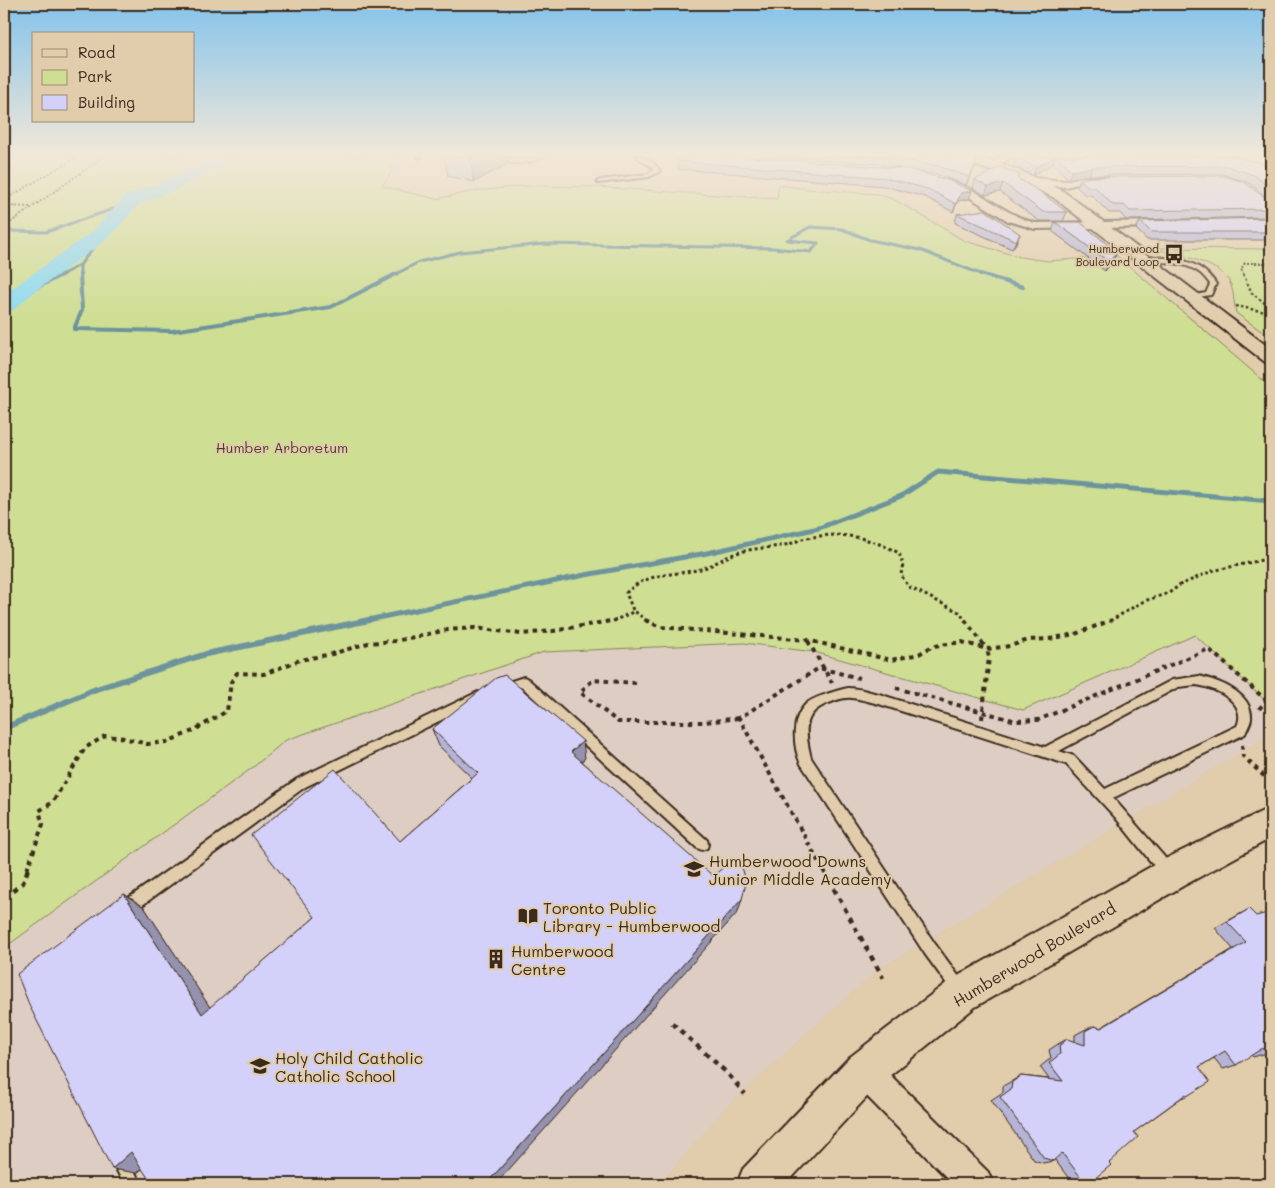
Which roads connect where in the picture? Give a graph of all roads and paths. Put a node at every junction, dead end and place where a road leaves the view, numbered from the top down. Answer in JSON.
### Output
{"nodes":[{"id":1,"x":27,"y":211,"type":"edge"},
{"id":2,"x":1003,"y":211,"type":"edge"},
{"id":3,"x":1084,"y":211,"type":"edge"},
{"id":4,"x":1179,"y":224,"type":"edge"},
{"id":5,"x":1098,"y":226,"type":"junction"},
{"id":6,"x":4,"y":227,"type":"edge"},
{"id":7,"x":1144,"y":259,"type":"junction"},
{"id":8,"x":1271,"y":262,"type":"edge"},
{"id":9,"x":1192,"y":297,"type":"junction"},
{"id":10,"x":1236,"y":306,"type":"dead end"},
{"id":11,"x":1271,"y":308,"type":"edge"},
{"id":12,"x":1271,"y":313,"type":"edge"},
{"id":13,"x":1271,"y":358,"type":"edge"},
{"id":14,"x":1271,"y":558,"type":"edge"},
{"id":15,"x":635,"y":611,"type":"junction"},
{"id":16,"x":807,"y":640,"type":"junction"},
{"id":17,"x":987,"y":649,"type":"junction"},
{"id":18,"x":1271,"y":650,"type":"edge"},
{"id":19,"x":1271,"y":659,"type":"edge"},
{"id":20,"x":826,"y":669,"type":"dead end"},
{"id":21,"x":636,"y":682,"type":"dead end"},
{"id":22,"x":1271,"y":696,"type":"edge"},
{"id":23,"x":1266,"y":700,"type":"junction"},
{"id":24,"x":1258,"y":712,"type":"dead end"},
{"id":25,"x":739,"y":718,"type":"dead end"},
{"id":26,"x":1241,"y":738,"type":"dead end"},
{"id":27,"x":1046,"y":752,"type":"junction"},
{"id":28,"x":1268,"y":780,"type":"dead end"},
{"id":29,"x":1104,"y":796,"type":"junction"},
{"id":30,"x":1271,"y":822,"type":"edge"},
{"id":31,"x":702,"y":844,"type":"dead end"},
{"id":32,"x":1170,"y":874,"type":"junction"},
{"id":33,"x":4,"y":898,"type":"edge"},
{"id":34,"x":118,"y":914,"type":"edge"},
{"id":35,"x":962,"y":994,"type":"junction"},
{"id":36,"x":672,"y":1023,"type":"dead end"},
{"id":37,"x":864,"y":1071,"type":"junction"},
{"id":38,"x":745,"y":1094,"type":"dead end"},
{"id":39,"x":114,"y":1151,"type":"edge"},
{"id":40,"x":132,"y":1184,"type":"edge"},
{"id":41,"x":758,"y":1184,"type":"edge"},
{"id":42,"x":976,"y":1184,"type":"edge"}],
"edges":[{"from":1,"to":6,"type":"path"},
{"from":2,"to":5,"type":"street"},
{"from":3,"to":5,"type":"street"},
{"from":4,"to":5,"type":"street"},
{"from":5,"to":7,"type":"street"},
{"from":7,"to":9,"type":"street"},
{"from":7,"to":9,"type":"lane"},
{"from":8,"to":11,"type":"path"},
{"from":9,"to":13,"type":"street"},
{"from":10,"to":12,"type":"path"},
{"from":14,"to":17,"type":"path"},
{"from":15,"to":16,"type":"path"},
{"from":15,"to":17,"type":"path"},
{"from":15,"to":33,"type":"path"},
{"from":16,"to":17,"type":"path"},
{"from":16,"to":20,"type":"path"},
{"from":17,"to":23,"type":"path"},
{"from":18,"to":19,"type":"path"},
{"from":21,"to":25,"type":"path"},
{"from":22,"to":23,"type":"path"},
{"from":23,"to":24,"type":"path"},
{"from":26,"to":28,"type":"path"},
{"from":27,"to":29,"type":"lane"},
{"from":27,"to":29,"type":"lane"},
{"from":27,"to":35,"type":"lane"},
{"from":29,"to":32,"type":"lane"},
{"from":30,"to":32,"type":"street","name":"Humberwood Boulevard"},
{"from":31,"to":34,"type":"lane"},
{"from":32,"to":35,"type":"street","name":"Humberwood Boulevard"},
{"from":35,"to":37,"type":"street","name":"Humberwood Boulevard"},
{"from":36,"to":38,"type":"path"},
{"from":37,"to":41,"type":"street","name":"Humberwood Boulevard"},
{"from":37,"to":42,"type":"street"},
{"from":39,"to":40,"type":"lane"}]}
